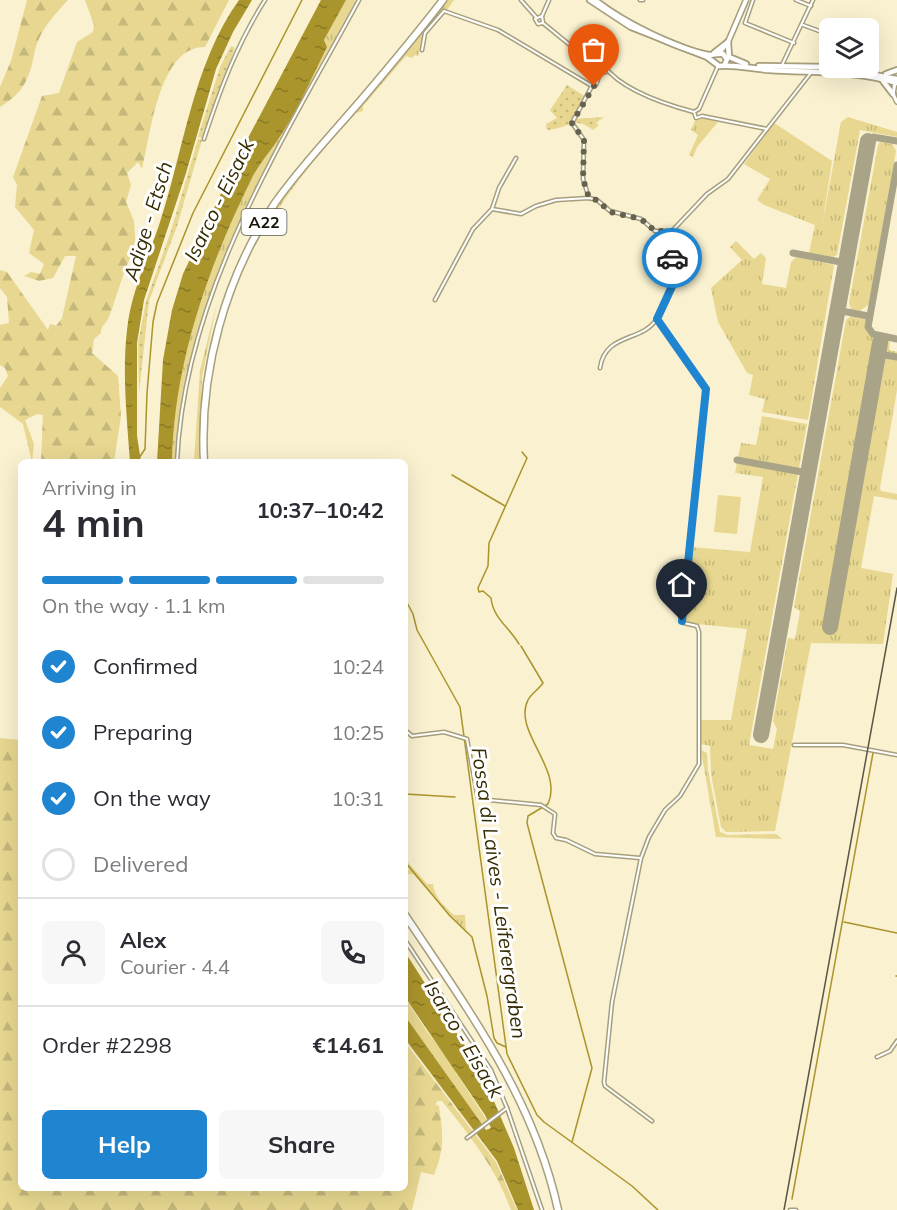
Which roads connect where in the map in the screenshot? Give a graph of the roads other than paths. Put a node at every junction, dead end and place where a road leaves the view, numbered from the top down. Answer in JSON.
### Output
{"nodes":[{"id":1,"x":266,"y":0,"type":"edge"},
{"id":2,"x":359,"y":0,"type":"edge"},
{"id":3,"x":438,"y":0,"type":"edge"},
{"id":4,"x":443,"y":0,"type":"edge"},
{"id":5,"x":521,"y":0,"type":"edge"},
{"id":6,"x":549,"y":0,"type":"edge"},
{"id":7,"x":590,"y":0,"type":"edge"},
{"id":8,"x":595,"y":0,"type":"edge"},
{"id":9,"x":746,"y":0,"type":"edge"},
{"id":10,"x":753,"y":0,"type":"edge"},
{"id":11,"x":796,"y":0,"type":"edge"},
{"id":12,"x":813,"y":0,"type":"edge"},
{"id":13,"x":811,"y":6,"type":"junction"},
{"id":14,"x":542,"y":16,"type":"junction"},
{"id":15,"x":536,"y":17,"type":"junction"},
{"id":16,"x":543,"y":23,"type":"junction"},
{"id":17,"x":803,"y":24,"type":"junction"},
{"id":18,"x":819,"y":31,"type":"edge"},
{"id":19,"x":728,"y":42,"type":"junction"},
{"id":20,"x":794,"y":43,"type":"junction"},
{"id":21,"x":611,"y":45,"type":"dead end"},
{"id":22,"x":422,"y":50,"type":"dead end"},
{"id":23,"x":702,"y":52,"type":"junction"},
{"id":24,"x":717,"y":54,"type":"junction"},
{"id":25,"x":787,"y":58,"type":"junction"},
{"id":26,"x":726,"y":60,"type":"junction"},
{"id":27,"x":714,"y":61,"type":"junction"},
{"id":28,"x":746,"y":64,"type":"junction"},
{"id":29,"x":604,"y":66,"type":"junction"},
{"id":30,"x":718,"y":66,"type":"junction"},
{"id":31,"x":779,"y":67,"type":"junction"},
{"id":32,"x":790,"y":67,"type":"junction"},
{"id":33,"x":819,"y":67,"type":"edge"},
{"id":34,"x":598,"y":68,"type":"junction"},
{"id":35,"x":812,"y":70,"type":"junction"},
{"id":36,"x":897,"y":70,"type":"edge"},
{"id":37,"x":819,"y":71,"type":"edge"},
{"id":38,"x":606,"y":72,"type":"junction"},
{"id":39,"x":600,"y":74,"type":"junction"},
{"id":40,"x":879,"y":76,"type":"edge"},
{"id":41,"x":879,"y":76,"type":"edge"},
{"id":42,"x":879,"y":78,"type":"edge"},
{"id":43,"x":896,"y":80,"type":"edge"},
{"id":44,"x":592,"y":86,"type":"junction"},
{"id":45,"x":893,"y":94,"type":"junction"},
{"id":46,"x":897,"y":102,"type":"edge"},
{"id":47,"x":699,"y":109,"type":"junction"},
{"id":48,"x":694,"y":112,"type":"junction"},
{"id":49,"x":702,"y":116,"type":"junction"},
{"id":50,"x":766,"y":129,"type":"junction"},
{"id":51,"x":204,"y":139,"type":"dead end"},
{"id":52,"x":516,"y":158,"type":"dead end"},
{"id":53,"x":589,"y":198,"type":"junction"},
{"id":54,"x":492,"y":209,"type":"junction"},
{"id":55,"x":672,"y":231,"type":"junction"},
{"id":56,"x":435,"y":300,"type":"dead end"},
{"id":57,"x":657,"y":319,"type":"junction"},
{"id":58,"x":600,"y":368,"type":"dead end"},
{"id":59,"x":177,"y":459,"type":"edge"},
{"id":60,"x":203,"y":459,"type":"edge"},
{"id":61,"x":203,"y":459,"type":"edge"},
{"id":62,"x":408,"y":733,"type":"edge"},
{"id":63,"x":794,"y":745,"type":"dead end"},
{"id":64,"x":897,"y":755,"type":"edge"},
{"id":65,"x":641,"y":858,"type":"junction"},
{"id":66,"x":408,"y":919,"type":"edge"},
{"id":67,"x":408,"y":926,"type":"edge"},
{"id":68,"x":408,"y":944,"type":"edge"},
{"id":69,"x":897,"y":1041,"type":"edge"},
{"id":70,"x":877,"y":1057,"type":"dead end"},
{"id":71,"x":507,"y":1108,"type":"junction"},
{"id":72,"x":652,"y":1121,"type":"dead end"},
{"id":73,"x":468,"y":1137,"type":"dead end"},
{"id":74,"x":542,"y":1210,"type":"edge"},
{"id":75,"x":557,"y":1210,"type":"edge"},
{"id":76,"x":790,"y":1210,"type":"edge"},
{"id":77,"x":795,"y":1210,"type":"edge"}],
"edges":[{"from":1,"to":51,"type":"street"},
{"from":2,"to":59,"type":"street"},
{"from":3,"to":60,"type":"highway","number":"A22"},
{"from":4,"to":61,"type":"highway","number":"A22"},
{"from":5,"to":15,"type":"street"},
{"from":6,"to":14,"type":"street"},
{"from":7,"to":27,"type":"main road"},
{"from":8,"to":23,"type":"main road"},
{"from":9,"to":19,"type":"main road"},
{"from":10,"to":20,"type":"street"},
{"from":11,"to":13,"type":"street"},
{"from":12,"to":13,"type":"street"},
{"from":13,"to":17,"type":"street"},
{"from":14,"to":15,"type":"street"},
{"from":14,"to":16,"type":"street"},
{"from":15,"to":16,"type":"street"},
{"from":16,"to":34,"type":"street"},
{"from":17,"to":18,"type":"street"},
{"from":17,"to":20,"type":"street"},
{"from":19,"to":23,"type":"main road"},
{"from":19,"to":24,"type":"main road"},
{"from":19,"to":26,"type":"main road"},
{"from":19,"to":28,"type":"main road"},
{"from":20,"to":25,"type":"street"},
{"from":21,"to":29,"type":"street"},
{"from":22,"to":44,"type":"street"},
{"from":23,"to":24,"type":"main road"},
{"from":24,"to":26,"type":"main road"},
{"from":24,"to":27,"type":"main road"},
{"from":25,"to":31,"type":"street"},
{"from":25,"to":32,"type":"street"},
{"from":26,"to":28,"type":"main road"},
{"from":26,"to":30,"type":"main road"},
{"from":26,"to":35,"type":"main road"},
{"from":27,"to":30,"type":"main road"},
{"from":28,"to":31,"type":"main road"},
{"from":29,"to":34,"type":"street"},
{"from":29,"to":38,"type":"street"},
{"from":30,"to":47,"type":"street"},
{"from":31,"to":32,"type":"main road"},
{"from":32,"to":33,"type":"main road"},
{"from":34,"to":39,"type":"street"},
{"from":35,"to":37,"type":"main road"},
{"from":35,"to":50,"type":"street"},
{"from":36,"to":40,"type":"main road"},
{"from":38,"to":39,"type":"street"},
{"from":38,"to":48,"type":"street"},
{"from":39,"to":44,"type":"street"},
{"from":41,"to":43,"type":"main road"},
{"from":42,"to":45,"type":"main road"},
{"from":43,"to":45,"type":"street"},
{"from":44,"to":53,"type":"street"},
{"from":45,"to":46,"type":"street"},
{"from":47,"to":48,"type":"street"},
{"from":47,"to":49,"type":"street"},
{"from":48,"to":49,"type":"street"},
{"from":49,"to":50,"type":"street"},
{"from":50,"to":55,"type":"street"},
{"from":52,"to":54,"type":"street"},
{"from":53,"to":54,"type":"street"},
{"from":53,"to":55,"type":"street"},
{"from":54,"to":56,"type":"street"},
{"from":55,"to":57,"type":"street"},
{"from":57,"to":58,"type":"street"},
{"from":57,"to":65,"type":"street"},
{"from":62,"to":65,"type":"street"},
{"from":63,"to":64,"type":"street"},
{"from":65,"to":72,"type":"street"},
{"from":66,"to":75,"type":"highway"},
{"from":67,"to":75,"type":"highway"},
{"from":68,"to":71,"type":"street"},
{"from":69,"to":70,"type":"street"},
{"from":71,"to":73,"type":"street"},
{"from":71,"to":74,"type":"street"},
{"from":76,"to":77,"type":"street"}]}
